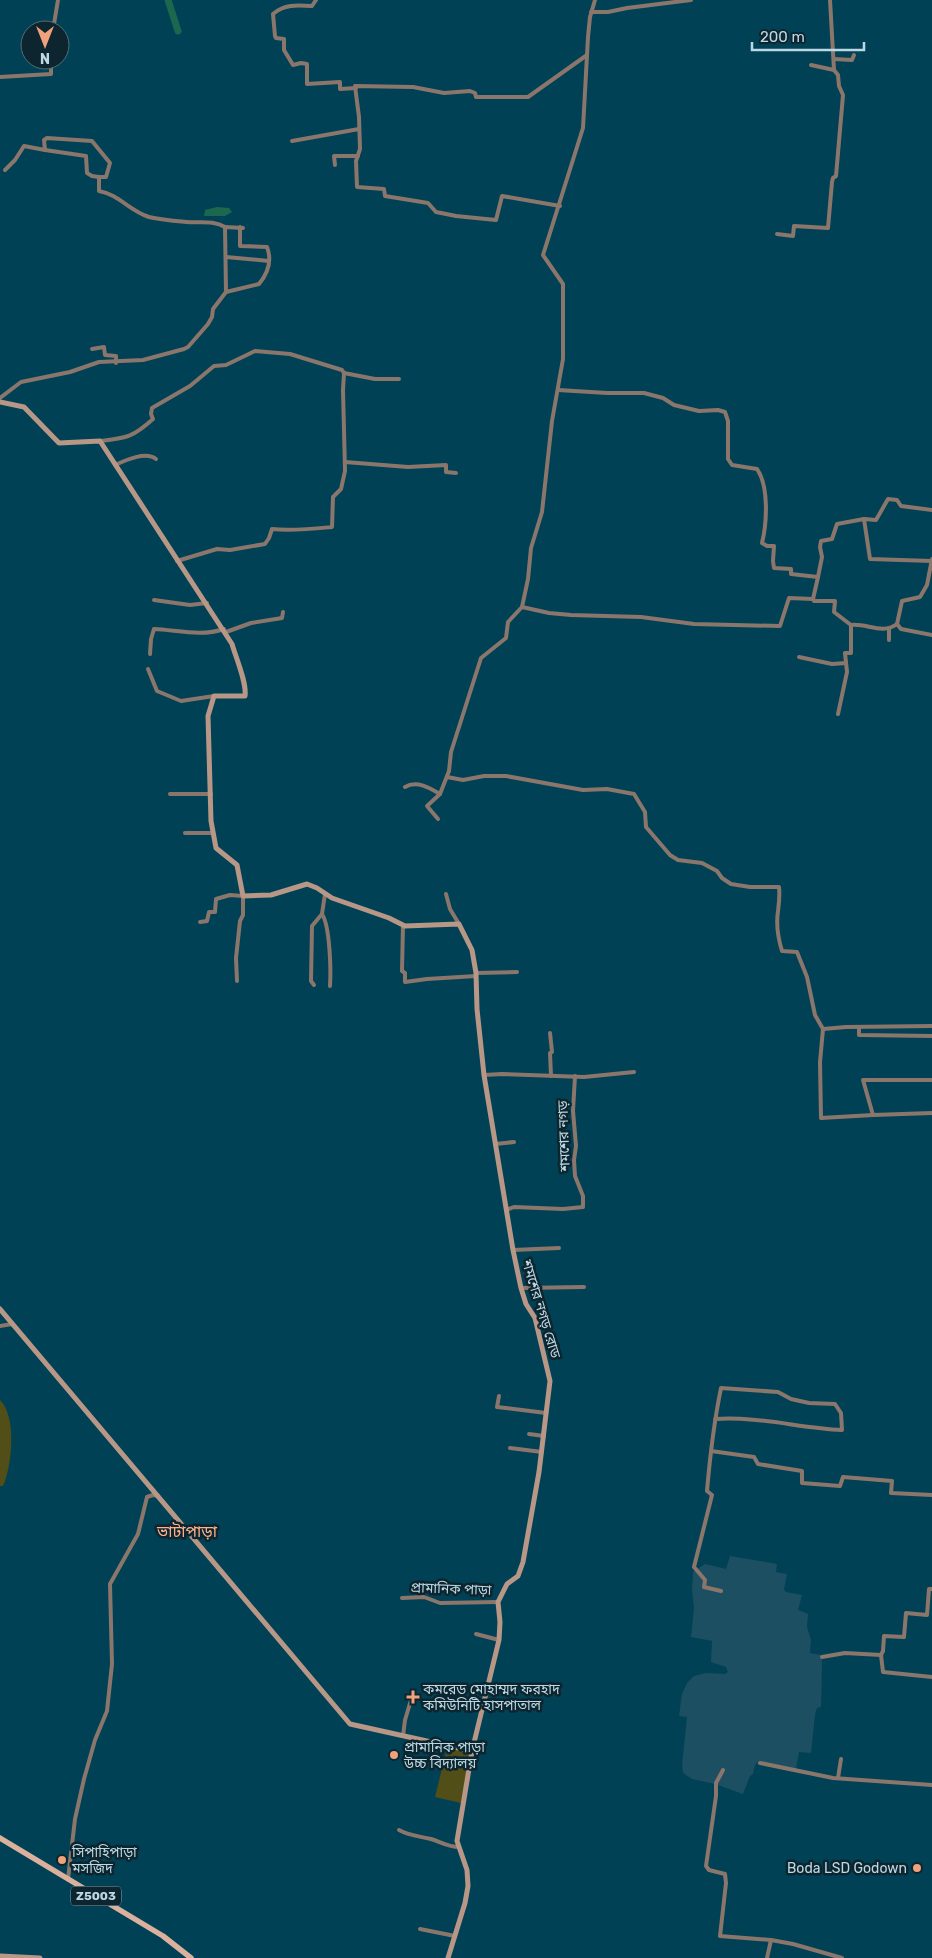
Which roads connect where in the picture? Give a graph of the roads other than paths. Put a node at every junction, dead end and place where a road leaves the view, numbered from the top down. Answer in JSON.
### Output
{"nodes":[{"id":1,"x":58,"y":0,"type":"edge"},
{"id":2,"x":316,"y":0,"type":"edge"},
{"id":3,"x":594,"y":0,"type":"edge"},
{"id":4,"x":691,"y":0,"type":"edge"},
{"id":5,"x":830,"y":0,"type":"edge"},
{"id":6,"x":591,"y":12,"type":"junction"},
{"id":7,"x":55,"y":20,"type":"edge"},
{"id":8,"x":587,"y":55,"type":"junction"},
{"id":9,"x":854,"y":56,"type":"dead end"},
{"id":10,"x":834,"y":59,"type":"junction"},
{"id":11,"x":811,"y":65,"type":"dead end"},
{"id":12,"x":51,"y":70,"type":"edge"},
{"id":13,"x":834,"y":70,"type":"junction"},
{"id":14,"x":0,"y":77,"type":"edge"},
{"id":15,"x":356,"y":88,"type":"junction"},
{"id":16,"x":359,"y":129,"type":"junction"},
{"id":17,"x":292,"y":141,"type":"dead end"},
{"id":18,"x":45,"y":150,"type":"junction"},
{"id":19,"x":358,"y":156,"type":"junction"},
{"id":20,"x":335,"y":165,"type":"dead end"},
{"id":21,"x":5,"y":170,"type":"dead end"},
{"id":22,"x":99,"y":177,"type":"junction"},
{"id":23,"x":560,"y":206,"type":"junction"},
{"id":24,"x":225,"y":226,"type":"junction"},
{"id":25,"x":776,"y":234,"type":"dead end"},
{"id":26,"x":226,"y":256,"type":"junction"},
{"id":27,"x":269,"y":261,"type":"junction"},
{"id":28,"x":226,"y":292,"type":"junction"},
{"id":29,"x":92,"y":349,"type":"dead end"},
{"id":30,"x":116,"y":363,"type":"junction"},
{"id":31,"x":344,"y":373,"type":"junction"},
{"id":32,"x":399,"y":379,"type":"dead end"},
{"id":33,"x":558,"y":390,"type":"junction"},
{"id":34,"x":0,"y":398,"type":"edge"},
{"id":35,"x":0,"y":402,"type":"edge"},
{"id":36,"x":100,"y":441,"type":"junction"},
{"id":37,"x":156,"y":459,"type":"dead end"},
{"id":38,"x":345,"y":462,"type":"junction"},
{"id":39,"x":116,"y":465,"type":"junction"},
{"id":40,"x":456,"y":473,"type":"dead end"},
{"id":41,"x":932,"y":510,"type":"edge"},
{"id":42,"x":864,"y":519,"type":"junction"},
{"id":43,"x":177,"y":560,"type":"junction"},
{"id":44,"x":932,"y":560,"type":"edge"},
{"id":45,"x":818,"y":577,"type":"junction"},
{"id":46,"x":813,"y":599,"type":"junction"},
{"id":47,"x":154,"y":600,"type":"dead end"},
{"id":48,"x":207,"y":603,"type":"junction"},
{"id":49,"x":522,"y":607,"type":"junction"},
{"id":50,"x":283,"y":612,"type":"dead end"},
{"id":51,"x":897,"y":624,"type":"junction"},
{"id":52,"x":851,"y":625,"type":"junction"},
{"id":53,"x":889,"y":628,"type":"junction"},
{"id":54,"x":225,"y":631,"type":"junction"},
{"id":55,"x":932,"y":635,"type":"edge"},
{"id":56,"x":889,"y":640,"type":"dead end"},
{"id":57,"x":150,"y":654,"type":"dead end"},
{"id":58,"x":799,"y":657,"type":"dead end"},
{"id":59,"x":846,"y":663,"type":"junction"},
{"id":60,"x":148,"y":669,"type":"dead end"},
{"id":61,"x":214,"y":696,"type":"junction"},
{"id":62,"x":838,"y":714,"type":"dead end"},
{"id":63,"x":447,"y":777,"type":"junction"},
{"id":64,"x":405,"y":787,"type":"dead end"},
{"id":65,"x":170,"y":794,"type":"dead end"},
{"id":66,"x":211,"y":794,"type":"junction"},
{"id":67,"x":440,"y":794,"type":"junction"},
{"id":68,"x":438,"y":819,"type":"dead end"},
{"id":69,"x":184,"y":833,"type":"dead end"},
{"id":70,"x":213,"y":833,"type":"junction"},
{"id":71,"x":326,"y":894,"type":"junction"},
{"id":72,"x":446,"y":894,"type":"dead end"},
{"id":73,"x":243,"y":896,"type":"junction"},
{"id":74,"x":322,"y":914,"type":"junction"},
{"id":75,"x":200,"y":922,"type":"dead end"},
{"id":76,"x":403,"y":925,"type":"junction"},
{"id":77,"x":460,"y":925,"type":"junction"},
{"id":78,"x":517,"y":972,"type":"dead end"},
{"id":79,"x":476,"y":975,"type":"junction"},
{"id":80,"x":237,"y":981,"type":"dead end"},
{"id":81,"x":314,"y":985,"type":"dead end"},
{"id":82,"x":330,"y":986,"type":"dead end"},
{"id":83,"x":932,"y":1025,"type":"edge"},
{"id":84,"x":860,"y":1027,"type":"junction"},
{"id":85,"x":823,"y":1029,"type":"junction"},
{"id":86,"x":550,"y":1034,"type":"dead end"},
{"id":87,"x":932,"y":1036,"type":"edge"},
{"id":88,"x":634,"y":1072,"type":"dead end"},
{"id":89,"x":484,"y":1075,"type":"junction"},
{"id":90,"x":551,"y":1076,"type":"junction"},
{"id":91,"x":575,"y":1076,"type":"junction"},
{"id":92,"x":932,"y":1080,"type":"edge"},
{"id":93,"x":932,"y":1113,"type":"edge"},
{"id":94,"x":873,"y":1115,"type":"junction"},
{"id":95,"x":514,"y":1142,"type":"dead end"},
{"id":96,"x":495,"y":1144,"type":"junction"},
{"id":97,"x":506,"y":1210,"type":"junction"},
{"id":98,"x":559,"y":1248,"type":"dead end"},
{"id":99,"x":512,"y":1250,"type":"junction"},
{"id":100,"x":584,"y":1287,"type":"dead end"},
{"id":101,"x":521,"y":1288,"type":"junction"},
{"id":102,"x":0,"y":1309,"type":"edge"},
{"id":103,"x":12,"y":1324,"type":"junction"},
{"id":104,"x":0,"y":1326,"type":"edge"},
{"id":105,"x":499,"y":1396,"type":"dead end"},
{"id":106,"x":546,"y":1413,"type":"junction"},
{"id":107,"x":715,"y":1419,"type":"junction"},
{"id":108,"x":529,"y":1434,"type":"dead end"},
{"id":109,"x":544,"y":1436,"type":"junction"},
{"id":110,"x":510,"y":1448,"type":"dead end"},
{"id":111,"x":710,"y":1451,"type":"junction"},
{"id":112,"x":542,"y":1452,"type":"junction"},
{"id":113,"x":932,"y":1495,"type":"edge"},
{"id":114,"x":160,"y":1497,"type":"junction"},
{"id":115,"x":932,"y":1589,"type":"edge"},
{"id":116,"x":721,"y":1591,"type":"dead end"},
{"id":117,"x":402,"y":1598,"type":"dead end"},
{"id":118,"x":498,"y":1602,"type":"junction"},
{"id":119,"x":476,"y":1634,"type":"dead end"},
{"id":120,"x":499,"y":1640,"type":"junction"},
{"id":121,"x":881,"y":1655,"type":"junction"},
{"id":122,"x":822,"y":1656,"type":"dead end"},
{"id":123,"x":932,"y":1677,"type":"edge"},
{"id":124,"x":410,"y":1700,"type":"dead end"},
{"id":125,"x":402,"y":1737,"type":"junction"},
{"id":126,"x":472,"y":1751,"type":"junction"},
{"id":127,"x":841,"y":1759,"type":"dead end"},
{"id":128,"x":760,"y":1763,"type":"dead end"},
{"id":129,"x":723,"y":1770,"type":"dead end"},
{"id":130,"x":838,"y":1778,"type":"junction"},
{"id":131,"x":932,"y":1785,"type":"edge"},
{"id":132,"x":399,"y":1830,"type":"dead end"},
{"id":133,"x":0,"y":1838,"type":"edge"},
{"id":134,"x":459,"y":1847,"type":"junction"},
{"id":135,"x":68,"y":1879,"type":"junction"},
{"id":136,"x":420,"y":1930,"type":"dead end"},
{"id":137,"x":454,"y":1936,"type":"junction"},
{"id":138,"x":771,"y":1940,"type":"junction"},
{"id":139,"x":0,"y":1956,"type":"edge"},
{"id":140,"x":40,"y":1958,"type":"edge"},
{"id":141,"x":191,"y":1958,"type":"edge"},
{"id":142,"x":448,"y":1958,"type":"edge"},
{"id":143,"x":767,"y":1958,"type":"edge"},
{"id":144,"x":842,"y":1958,"type":"edge"}],
"edges":[{"from":1,"to":7,"type":"street"},
{"from":2,"to":15,"type":"street"},
{"from":3,"to":6,"type":"street"},
{"from":4,"to":6,"type":"street"},
{"from":5,"to":10,"type":"street"},
{"from":6,"to":8,"type":"street"},
{"from":8,"to":15,"type":"street"},
{"from":8,"to":23,"type":"street"},
{"from":9,"to":10,"type":"street"},
{"from":10,"to":13,"type":"street"},
{"from":11,"to":13,"type":"street"},
{"from":12,"to":14,"type":"street"},
{"from":13,"to":25,"type":"street"},
{"from":15,"to":16,"type":"street"},
{"from":16,"to":17,"type":"street"},
{"from":16,"to":19,"type":"street"},
{"from":18,"to":21,"type":"street"},
{"from":18,"to":22,"type":"street"},
{"from":18,"to":22,"type":"street"},
{"from":19,"to":20,"type":"street"},
{"from":19,"to":23,"type":"street"},
{"from":22,"to":24,"type":"street"},
{"from":23,"to":33,"type":"street"},
{"from":24,"to":26,"type":"street"},
{"from":24,"to":27,"type":"street"},
{"from":26,"to":27,"type":"street"},
{"from":26,"to":28,"type":"street"},
{"from":27,"to":28,"type":"street"},
{"from":28,"to":30,"type":"street"},
{"from":29,"to":30,"type":"street"},
{"from":30,"to":34,"type":"street"},
{"from":31,"to":32,"type":"street"},
{"from":31,"to":36,"type":"street"},
{"from":31,"to":38,"type":"street"},
{"from":33,"to":45,"type":"street"},
{"from":33,"to":49,"type":"street"},
{"from":35,"to":36,"type":"street"},
{"from":36,"to":39,"type":"street"},
{"from":37,"to":39,"type":"street"},
{"from":38,"to":40,"type":"street"},
{"from":38,"to":43,"type":"street"},
{"from":39,"to":43,"type":"street"},
{"from":41,"to":42,"type":"street"},
{"from":42,"to":44,"type":"street"},
{"from":42,"to":45,"type":"street"},
{"from":43,"to":48,"type":"street"},
{"from":44,"to":51,"type":"street"},
{"from":45,"to":46,"type":"street"},
{"from":46,"to":49,"type":"street"},
{"from":46,"to":52,"type":"street"},
{"from":47,"to":48,"type":"street"},
{"from":48,"to":54,"type":"street"},
{"from":49,"to":63,"type":"street"},
{"from":50,"to":54,"type":"street"},
{"from":51,"to":53,"type":"street"},
{"from":51,"to":55,"type":"street"},
{"from":52,"to":53,"type":"street"},
{"from":52,"to":59,"type":"street"},
{"from":53,"to":56,"type":"street"},
{"from":54,"to":57,"type":"street"},
{"from":54,"to":61,"type":"street"},
{"from":58,"to":59,"type":"street"},
{"from":59,"to":62,"type":"street"},
{"from":60,"to":61,"type":"street"},
{"from":61,"to":66,"type":"street"},
{"from":63,"to":67,"type":"street"},
{"from":63,"to":85,"type":"street"},
{"from":64,"to":67,"type":"street"},
{"from":65,"to":66,"type":"street"},
{"from":66,"to":70,"type":"street"},
{"from":67,"to":68,"type":"street"},
{"from":69,"to":70,"type":"street"},
{"from":70,"to":73,"type":"street"},
{"from":71,"to":73,"type":"street"},
{"from":71,"to":74,"type":"street"},
{"from":71,"to":76,"type":"street"},
{"from":72,"to":77,"type":"street"},
{"from":73,"to":75,"type":"street"},
{"from":73,"to":80,"type":"street"},
{"from":74,"to":81,"type":"street"},
{"from":74,"to":82,"type":"street"},
{"from":76,"to":77,"type":"street"},
{"from":76,"to":79,"type":"street"},
{"from":77,"to":79,"type":"street","name":"শমশের নগড় রোড"},
{"from":78,"to":79,"type":"street"},
{"from":79,"to":89,"type":"street","name":"শমশের নগড় রোড"},
{"from":83,"to":84,"type":"street"},
{"from":84,"to":85,"type":"street"},
{"from":84,"to":87,"type":"street"},
{"from":85,"to":94,"type":"street"},
{"from":86,"to":90,"type":"street"},
{"from":88,"to":91,"type":"street"},
{"from":89,"to":90,"type":"street"},
{"from":89,"to":96,"type":"street","name":"শমশের নগড় রোড"},
{"from":90,"to":91,"type":"street"},
{"from":91,"to":97,"type":"street","name":"শমশের নগড়"},
{"from":92,"to":94,"type":"street"},
{"from":93,"to":94,"type":"street"},
{"from":95,"to":96,"type":"street"},
{"from":96,"to":97,"type":"street","name":"শমশের নগড় রোড"},
{"from":97,"to":99,"type":"street","name":"শমশের নগড় রোড"},
{"from":98,"to":99,"type":"street"},
{"from":99,"to":101,"type":"street","name":"শমশের নগড় রোড"},
{"from":100,"to":101,"type":"street"},
{"from":101,"to":106,"type":"street","name":"শমশের নগড় রোড"},
{"from":102,"to":103,"type":"street"},
{"from":103,"to":104,"type":"street"},
{"from":103,"to":114,"type":"street"},
{"from":105,"to":106,"type":"street"},
{"from":106,"to":109,"type":"street","name":"শমশের নগড় রোড"},
{"from":107,"to":107,"type":"street"},
{"from":107,"to":111,"type":"street"},
{"from":108,"to":109,"type":"street"},
{"from":109,"to":112,"type":"street","name":"শমশের নগড় রোড"},
{"from":110,"to":112,"type":"street"},
{"from":111,"to":113,"type":"street"},
{"from":111,"to":116,"type":"street"},
{"from":112,"to":118,"type":"street","name":"শমশের নগড় রোড"},
{"from":114,"to":125,"type":"street"},
{"from":114,"to":135,"type":"street"},
{"from":115,"to":121,"type":"street"},
{"from":117,"to":118,"type":"street","name":"প্রামানিক পাড়া"},
{"from":118,"to":120,"type":"street"},
{"from":119,"to":120,"type":"street"},
{"from":120,"to":126,"type":"street"},
{"from":121,"to":122,"type":"street"},
{"from":121,"to":123,"type":"street"},
{"from":124,"to":125,"type":"street"},
{"from":125,"to":126,"type":"street"},
{"from":126,"to":134,"type":"street"},
{"from":127,"to":130,"type":"street"},
{"from":128,"to":130,"type":"street"},
{"from":129,"to":138,"type":"street"},
{"from":130,"to":131,"type":"street"},
{"from":132,"to":134,"type":"street"},
{"from":133,"to":135,"type":"main road","number":"Z5003"},
{"from":134,"to":137,"type":"street"},
{"from":135,"to":141,"type":"main road","number":"Z5003"},
{"from":136,"to":137,"type":"street"},
{"from":137,"to":142,"type":"street"},
{"from":138,"to":143,"type":"street"},
{"from":138,"to":144,"type":"street"},
{"from":139,"to":140,"type":"street"}]}
